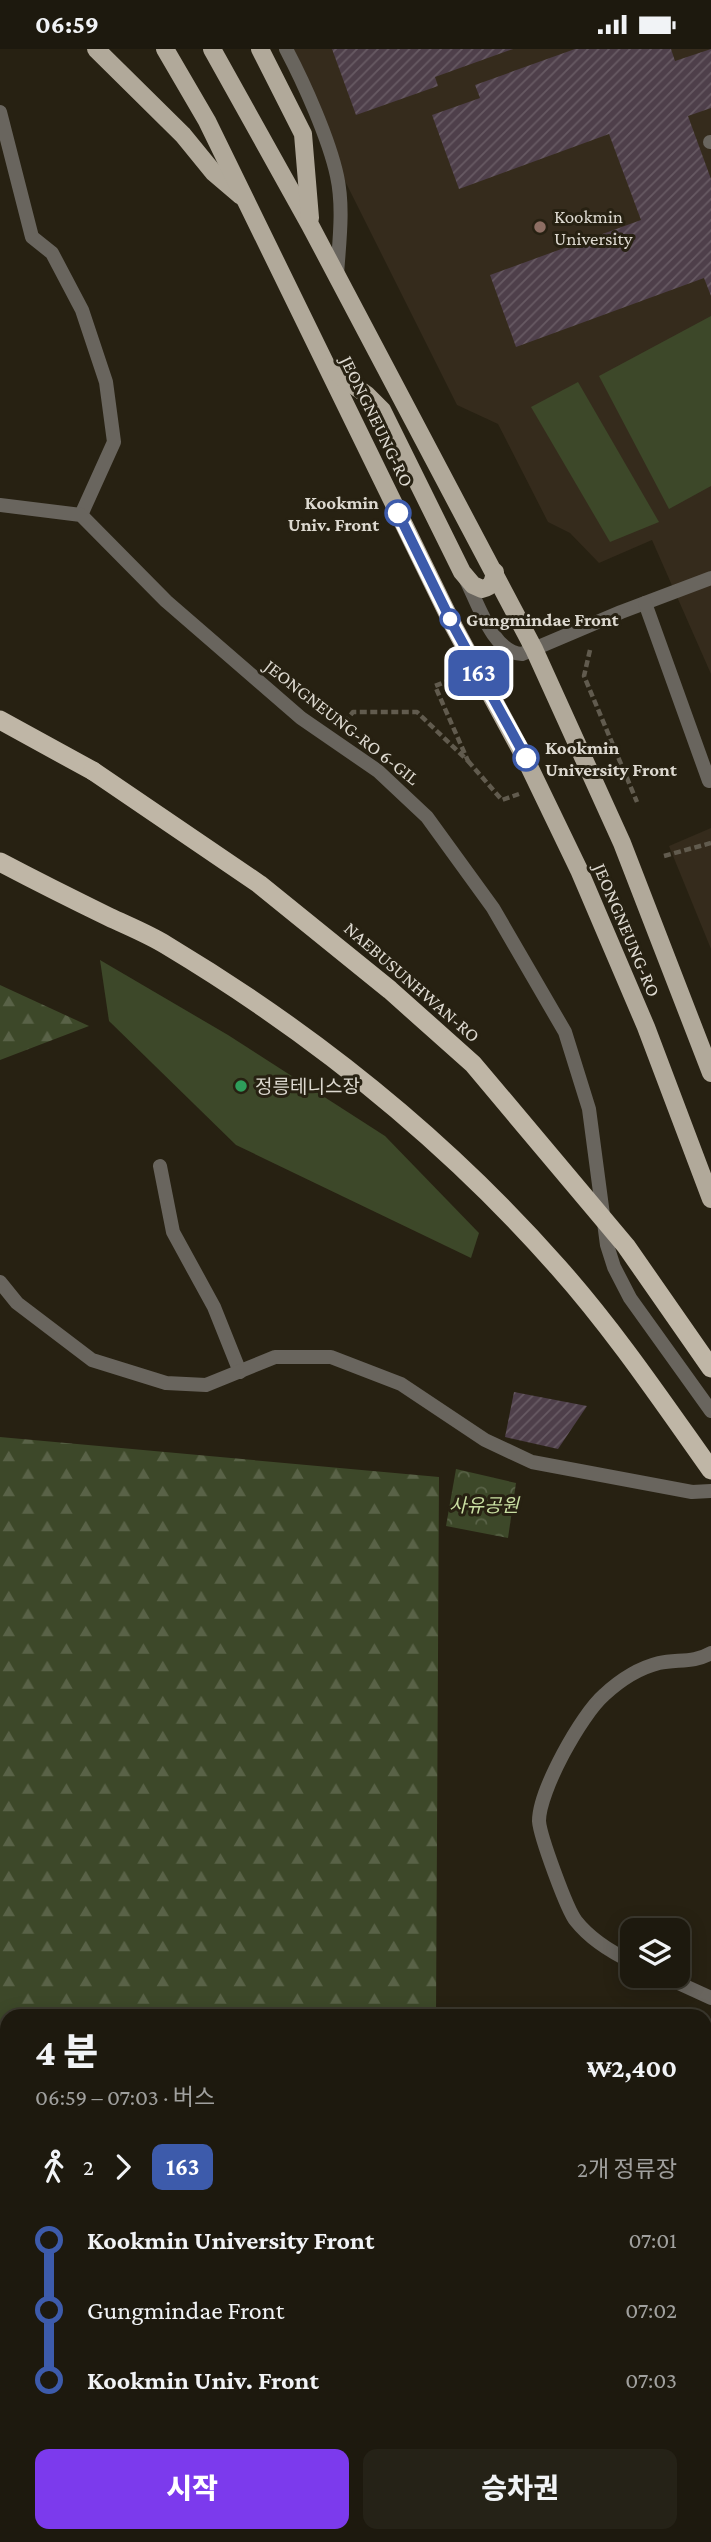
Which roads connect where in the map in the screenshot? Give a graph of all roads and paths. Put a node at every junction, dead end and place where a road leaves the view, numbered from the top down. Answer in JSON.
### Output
{"nodes":[{"id":1,"x":96,"y":49,"type":"edge"},
{"id":2,"x":164,"y":49,"type":"edge"},
{"id":3,"x":212,"y":49,"type":"edge"},
{"id":4,"x":260,"y":49,"type":"edge"},
{"id":5,"x":286,"y":49,"type":"edge"},
{"id":6,"x":0,"y":112,"type":"edge"},
{"id":7,"x":246,"y":201,"type":"junction"},
{"id":8,"x":310,"y":225,"type":"junction"},
{"id":9,"x":337,"y":275,"type":"junction"},
{"id":10,"x":327,"y":366,"type":"junction"},
{"id":11,"x":0,"y":505,"type":"edge"},
{"id":12,"x":81,"y":515,"type":"junction"},
{"id":13,"x":462,"y":572,"type":"junction"},
{"id":14,"x":495,"y":572,"type":"junction"},
{"id":15,"x":711,"y":578,"type":"edge"},
{"id":16,"x":645,"y":603,"type":"junction"},
{"id":17,"x":534,"y":649,"type":"junction"},
{"id":18,"x":590,"y":650,"type":"dead end"},
{"id":19,"x":477,"y":669,"type":"junction"},
{"id":20,"x":0,"y":720,"type":"edge"},
{"id":21,"x":330,"y":738,"type":"junction"},
{"id":22,"x":468,"y":761,"type":"junction"},
{"id":23,"x":709,"y":781,"type":"edge"},
{"id":24,"x":540,"y":788,"type":"junction"},
{"id":25,"x":638,"y":802,"type":"dead end"},
{"id":26,"x":711,"y":843,"type":"edge"},
{"id":27,"x":664,"y":856,"type":"dead end"},
{"id":28,"x":0,"y":862,"type":"edge"},
{"id":29,"x":711,"y":1073,"type":"edge"},
{"id":30,"x":160,"y":1166,"type":"dead end"},
{"id":31,"x":711,"y":1199,"type":"edge"},
{"id":32,"x":0,"y":1282,"type":"edge"},
{"id":33,"x":711,"y":1368,"type":"edge"},
{"id":34,"x":240,"y":1372,"type":"junction"},
{"id":35,"x":711,"y":1411,"type":"edge"},
{"id":36,"x":711,"y":1470,"type":"edge"},
{"id":37,"x":711,"y":1490,"type":"edge"},
{"id":38,"x":711,"y":1653,"type":"edge"},
{"id":39,"x":620,"y":1956,"type":"edge"},
{"id":40,"x":689,"y":1988,"type":"edge"},
{"id":41,"x":711,"y":1998,"type":"edge"}],
"edges":[{"from":1,"to":7,"type":"main road"},
{"from":2,"to":7,"type":"main road","name":"JEONGNEUNG-RO"},
{"from":3,"to":8,"type":"main road","name":"JEONGNEUNG-RO"},
{"from":4,"to":8,"type":"main road"},
{"from":5,"to":9,"type":"street"},
{"from":6,"to":12,"type":"street"},
{"from":7,"to":10,"type":"main road","name":"JEONGNEUNG-RO"},
{"from":8,"to":9,"type":"main road","name":"JEONGNEUNG-RO"},
{"from":9,"to":14,"type":"main road","name":"JEONGNEUNG-RO"},
{"from":10,"to":13,"type":"main road"},
{"from":10,"to":19,"type":"main road","name":"JEONGNEUNG-RO"},
{"from":11,"to":12,"type":"street"},
{"from":12,"to":21,"type":"street","name":"JEONGNEUNG-RO 6-GIL"},
{"from":13,"to":14,"type":"main road"},
{"from":13,"to":17,"type":"street"},
{"from":14,"to":17,"type":"main road","name":"JEONGNEUNG-RO"},
{"from":15,"to":16,"type":"street"},
{"from":16,"to":17,"type":"street"},
{"from":16,"to":23,"type":"street"},
{"from":17,"to":29,"type":"main road","name":"JEONGNEUNG-RO"},
{"from":18,"to":25,"type":"path"},
{"from":19,"to":22,"type":"path"},
{"from":19,"to":24,"type":"main road","name":"JEONGNEUNG-RO"},
{"from":20,"to":33,"type":"highway","name":"NAEBUSUNHWAN-RO","bridge":true},
{"from":21,"to":22,"type":"path"},
{"from":21,"to":35,"type":"street","name":"JEONGNEUNG-RO 6-GIL"},
{"from":22,"to":24,"type":"path"},
{"from":24,"to":31,"type":"main road","name":"JEONGNEUNG-RO"},
{"from":26,"to":27,"type":"path"},
{"from":28,"to":36,"type":"highway"},
{"from":30,"to":34,"type":"street"},
{"from":32,"to":34,"type":"street"},
{"from":34,"to":37,"type":"street"},
{"from":38,"to":39,"type":"street"},
{"from":40,"to":41,"type":"street"}]}
